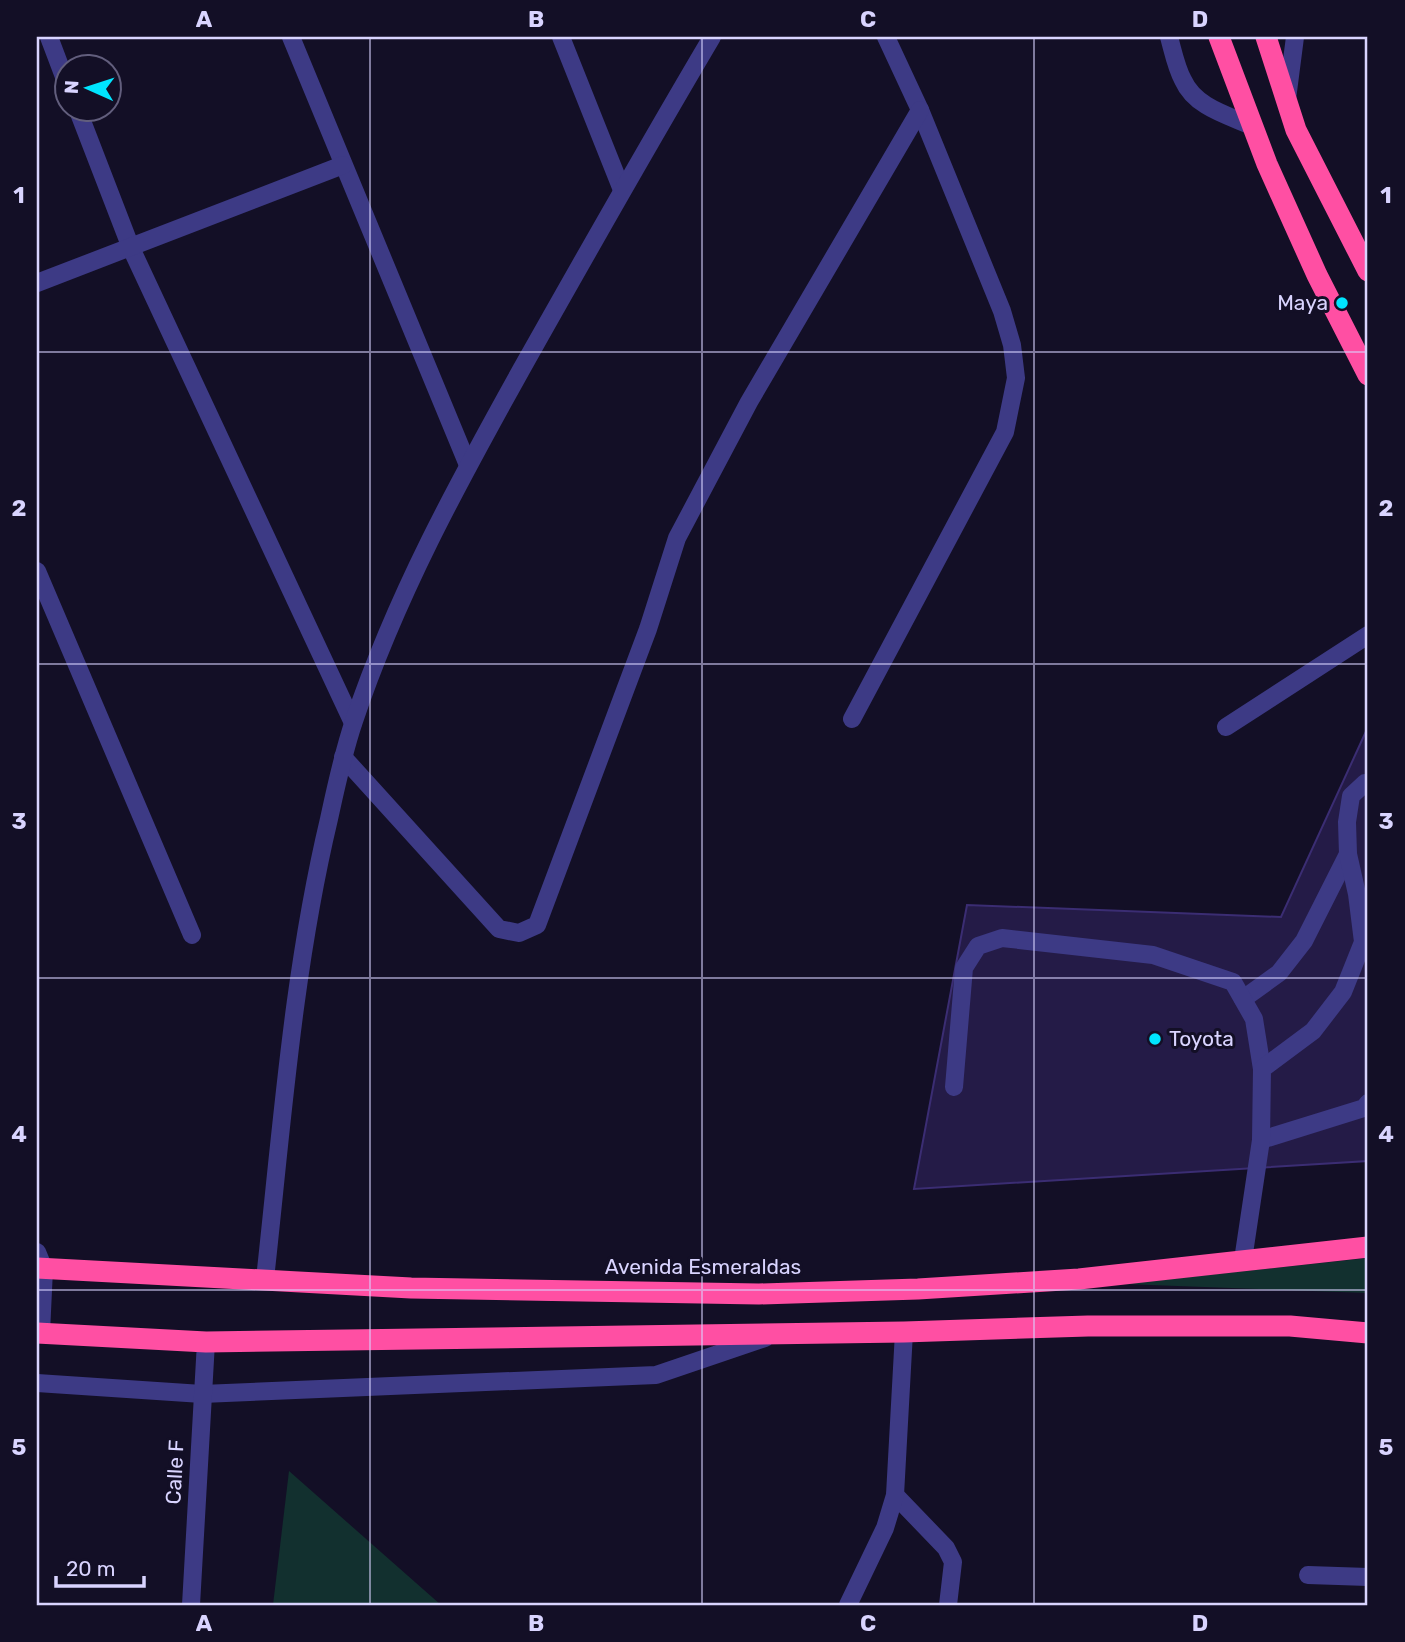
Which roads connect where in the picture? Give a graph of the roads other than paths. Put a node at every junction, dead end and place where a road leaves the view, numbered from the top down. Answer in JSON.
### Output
{"nodes":[{"id":1,"x":291,"y":37,"type":"edge"},
{"id":2,"x":561,"y":37,"type":"edge"},
{"id":3,"x":712,"y":37,"type":"edge"},
{"id":4,"x":886,"y":37,"type":"edge"},
{"id":5,"x":1169,"y":37,"type":"edge"},
{"id":6,"x":1219,"y":37,"type":"edge"},
{"id":7,"x":1266,"y":37,"type":"edge"},
{"id":8,"x":1295,"y":37,"type":"edge"},
{"id":9,"x":1287,"y":102,"type":"junction"},
{"id":10,"x":920,"y":110,"type":"junction"},
{"id":11,"x":82,"y":122,"type":"edge"},
{"id":12,"x":1252,"y":126,"type":"junction"},
{"id":13,"x":343,"y":164,"type":"junction"},
{"id":14,"x":622,"y":190,"type":"junction"},
{"id":15,"x":131,"y":248,"type":"junction"},
{"id":16,"x":1368,"y":271,"type":"edge"},
{"id":17,"x":37,"y":283,"type":"edge"},
{"id":18,"x":1368,"y":375,"type":"edge"},
{"id":19,"x":468,"y":465,"type":"junction"},
{"id":20,"x":37,"y":571,"type":"edge"},
{"id":21,"x":1368,"y":635,"type":"edge"},
{"id":22,"x":852,"y":719,"type":"dead end"},
{"id":23,"x":353,"y":723,"type":"junction"},
{"id":24,"x":1226,"y":727,"type":"dead end"},
{"id":25,"x":344,"y":757,"type":"junction"},
{"id":26,"x":1368,"y":783,"type":"edge"},
{"id":27,"x":1348,"y":854,"type":"junction"},
{"id":28,"x":192,"y":935,"type":"dead end"},
{"id":29,"x":1243,"y":999,"type":"junction"},
{"id":30,"x":1262,"y":1069,"type":"junction"},
{"id":31,"x":954,"y":1087,"type":"dead end"},
{"id":32,"x":1368,"y":1103,"type":"edge"},
{"id":33,"x":1261,"y":1140,"type":"junction"},
{"id":34,"x":1368,"y":1247,"type":"edge"},
{"id":35,"x":1243,"y":1260,"type":"junction"},
{"id":36,"x":39,"y":1263,"type":"edge"},
{"id":37,"x":265,"y":1279,"type":"junction"},
{"id":38,"x":904,"y":1332,"type":"junction"},
{"id":39,"x":39,"y":1333,"type":"edge"},
{"id":40,"x":1368,"y":1333,"type":"edge"},
{"id":41,"x":776,"y":1334,"type":"junction"},
{"id":42,"x":206,"y":1342,"type":"junction"},
{"id":43,"x":37,"y":1383,"type":"edge"},
{"id":44,"x":202,"y":1394,"type":"junction"},
{"id":45,"x":895,"y":1495,"type":"junction"},
{"id":46,"x":1308,"y":1575,"type":"dead end"},
{"id":47,"x":1368,"y":1577,"type":"edge"},
{"id":48,"x":191,"y":1605,"type":"edge"},
{"id":49,"x":848,"y":1605,"type":"edge"},
{"id":50,"x":948,"y":1605,"type":"edge"}],
"edges":[{"from":1,"to":13,"type":"street"},
{"from":2,"to":14,"type":"street"},
{"from":3,"to":14,"type":"street"},
{"from":4,"to":10,"type":"street"},
{"from":5,"to":12,"type":"street"},
{"from":6,"to":12,"type":"highway"},
{"from":7,"to":9,"type":"highway"},
{"from":8,"to":9,"type":"street"},
{"from":9,"to":16,"type":"highway"},
{"from":10,"to":22,"type":"street"},
{"from":10,"to":25,"type":"street"},
{"from":11,"to":15,"type":"street"},
{"from":12,"to":18,"type":"highway"},
{"from":13,"to":15,"type":"street"},
{"from":13,"to":19,"type":"street"},
{"from":14,"to":19,"type":"street"},
{"from":15,"to":17,"type":"street"},
{"from":15,"to":23,"type":"street"},
{"from":19,"to":23,"type":"street"},
{"from":20,"to":28,"type":"street"},
{"from":21,"to":24,"type":"street"},
{"from":23,"to":25,"type":"street"},
{"from":25,"to":37,"type":"street"},
{"from":26,"to":27,"type":"street"},
{"from":27,"to":29,"type":"street"},
{"from":27,"to":30,"type":"street"},
{"from":29,"to":30,"type":"street"},
{"from":29,"to":31,"type":"street"},
{"from":30,"to":33,"type":"street"},
{"from":32,"to":33,"type":"street"},
{"from":33,"to":35,"type":"street"},
{"from":34,"to":35,"type":"highway","name":"Avenida Esmeraldas"},
{"from":35,"to":37,"type":"highway","name":"Avenida Esmeraldas"},
{"from":36,"to":37,"type":"highway","name":"Avenida Esmeraldas"},
{"from":36,"to":39,"type":"street"},
{"from":38,"to":40,"type":"highway"},
{"from":38,"to":41,"type":"highway"},
{"from":38,"to":45,"type":"street"},
{"from":39,"to":42,"type":"highway"},
{"from":41,"to":42,"type":"highway"},
{"from":41,"to":44,"type":"street"},
{"from":42,"to":44,"type":"street","name":"Calle F"},
{"from":43,"to":44,"type":"street"},
{"from":44,"to":48,"type":"street","name":"Calle F"},
{"from":45,"to":49,"type":"street"},
{"from":45,"to":50,"type":"street"},
{"from":46,"to":47,"type":"street"}]}
